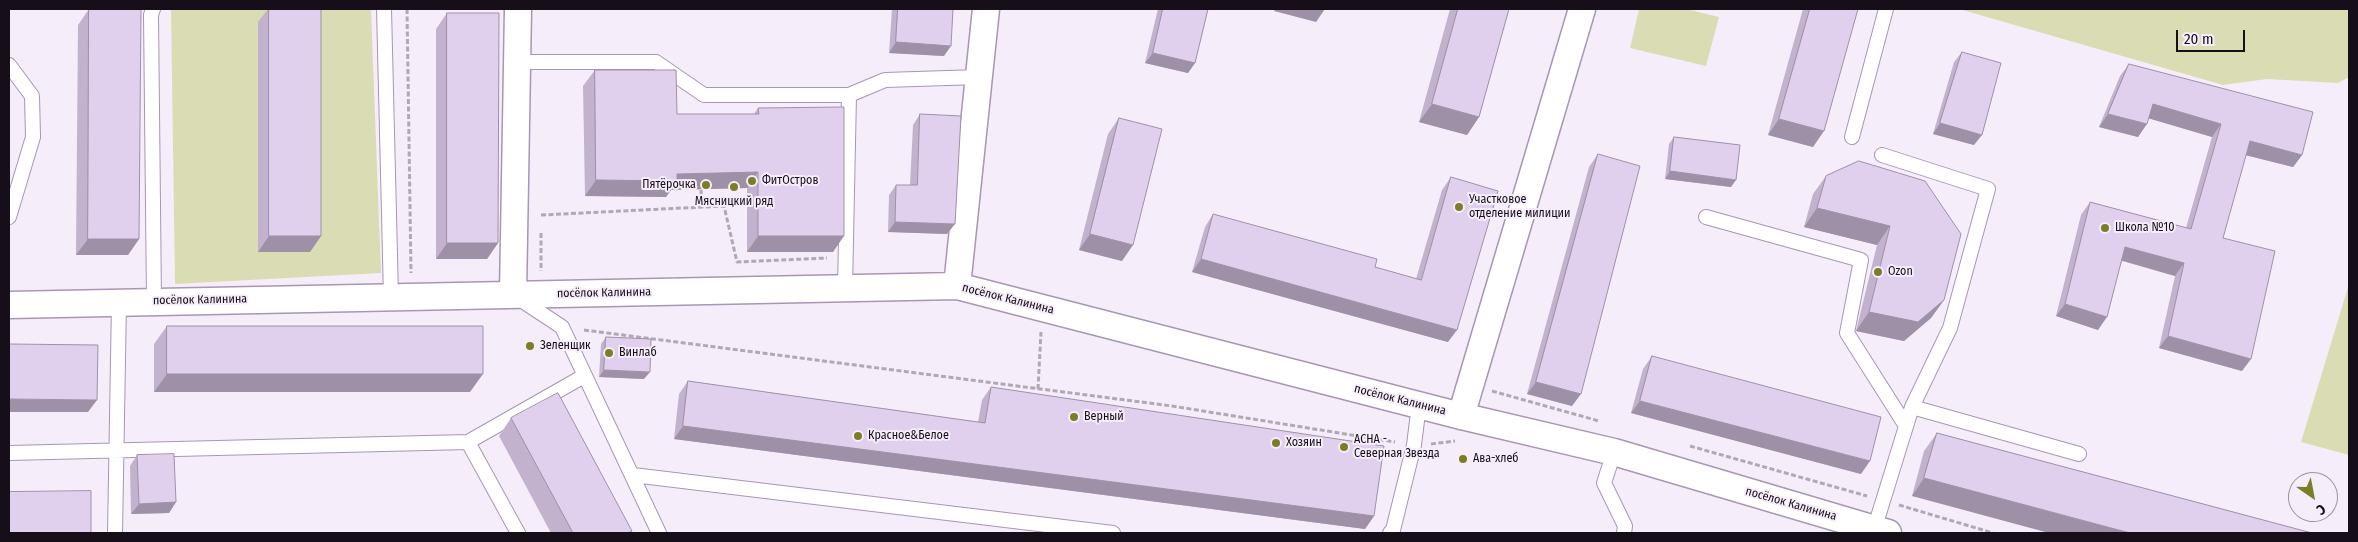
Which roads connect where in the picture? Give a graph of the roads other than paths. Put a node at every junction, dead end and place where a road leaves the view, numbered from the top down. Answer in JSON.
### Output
{"nodes":[{"id":1,"x":153,"y":9,"type":"edge"},
{"id":2,"x":384,"y":9,"type":"edge"},
{"id":3,"x":518,"y":9,"type":"edge"},
{"id":4,"x":986,"y":9,"type":"edge"},
{"id":5,"x":1582,"y":9,"type":"edge"},
{"id":6,"x":1886,"y":9,"type":"edge"},
{"id":7,"x":518,"y":62,"type":"junction"},
{"id":8,"x":9,"y":65,"type":"edge"},
{"id":9,"x":979,"y":77,"type":"junction"},
{"id":10,"x":849,"y":95,"type":"junction"},
{"id":11,"x":1852,"y":137,"type":"dead end"},
{"id":12,"x":1882,"y":156,"type":"dead end"},
{"id":13,"x":9,"y":217,"type":"edge"},
{"id":14,"x":1706,"y":217,"type":"dead end"},
{"id":15,"x":957,"y":286,"type":"junction"},
{"id":16,"x":845,"y":288,"type":"junction"},
{"id":17,"x":513,"y":294,"type":"junction"},
{"id":18,"x":402,"y":296,"type":"junction"},
{"id":19,"x":154,"y":301,"type":"junction"},
{"id":20,"x":119,"y":302,"type":"junction"},
{"id":21,"x":9,"y":305,"type":"edge"},
{"id":22,"x":584,"y":376,"type":"junction"},
{"id":23,"x":1419,"y":405,"type":"junction"},
{"id":24,"x":1912,"y":407,"type":"junction"},
{"id":25,"x":1460,"y":416,"type":"junction"},
{"id":26,"x":1906,"y":426,"type":"junction"},
{"id":27,"x":468,"y":442,"type":"junction"},
{"id":28,"x":117,"y":451,"type":"junction"},
{"id":29,"x":1614,"y":452,"type":"junction"},
{"id":30,"x":9,"y":454,"type":"edge"},
{"id":31,"x":2079,"y":454,"type":"dead end"},
{"id":32,"x":633,"y":475,"type":"junction"},
{"id":33,"x":1878,"y":532,"type":"edge"},
{"id":34,"x":115,"y":533,"type":"edge"},
{"id":35,"x":518,"y":533,"type":"edge"},
{"id":36,"x":659,"y":533,"type":"edge"},
{"id":37,"x":1113,"y":533,"type":"edge"},
{"id":38,"x":1390,"y":533,"type":"edge"},
{"id":39,"x":1624,"y":533,"type":"edge"}],
"edges":[{"from":1,"to":19,"type":"lane"},
{"from":2,"to":18,"type":"lane"},
{"from":3,"to":7,"type":"street"},
{"from":4,"to":9,"type":"street"},
{"from":5,"to":25,"type":"street"},
{"from":6,"to":11,"type":"lane"},
{"from":7,"to":10,"type":"lane"},
{"from":7,"to":17,"type":"street"},
{"from":8,"to":13,"type":"lane"},
{"from":9,"to":10,"type":"lane"},
{"from":9,"to":15,"type":"street"},
{"from":10,"to":16,"type":"lane"},
{"from":12,"to":24,"type":"lane"},
{"from":14,"to":26,"type":"lane"},
{"from":15,"to":16,"type":"street","name":"посёлок Калинина"},
{"from":15,"to":23,"type":"street","name":"посёлок Калинина"},
{"from":16,"to":17,"type":"street","name":"посёлок Калинина"},
{"from":17,"to":18,"type":"street","name":"посёлок Калинина"},
{"from":17,"to":22,"type":"lane"},
{"from":18,"to":19,"type":"street","name":"посёлок Калинина"},
{"from":19,"to":20,"type":"street","name":"посёлок Калинина"},
{"from":20,"to":21,"type":"street","name":"посёлок Калинина"},
{"from":20,"to":28,"type":"lane"},
{"from":22,"to":27,"type":"lane"},
{"from":22,"to":32,"type":"lane"},
{"from":23,"to":25,"type":"street","name":"посёлок Калинина"},
{"from":23,"to":38,"type":"lane"},
{"from":24,"to":26,"type":"lane"},
{"from":24,"to":31,"type":"lane"},
{"from":25,"to":29,"type":"street","name":"посёлок Калинина"},
{"from":26,"to":33,"type":"lane"},
{"from":27,"to":28,"type":"lane"},
{"from":27,"to":35,"type":"lane"},
{"from":28,"to":30,"type":"lane"},
{"from":28,"to":34,"type":"lane"},
{"from":29,"to":33,"type":"street","name":"посёлок Калинина"},
{"from":29,"to":39,"type":"lane"},
{"from":32,"to":36,"type":"lane"},
{"from":32,"to":37,"type":"lane"}]}
